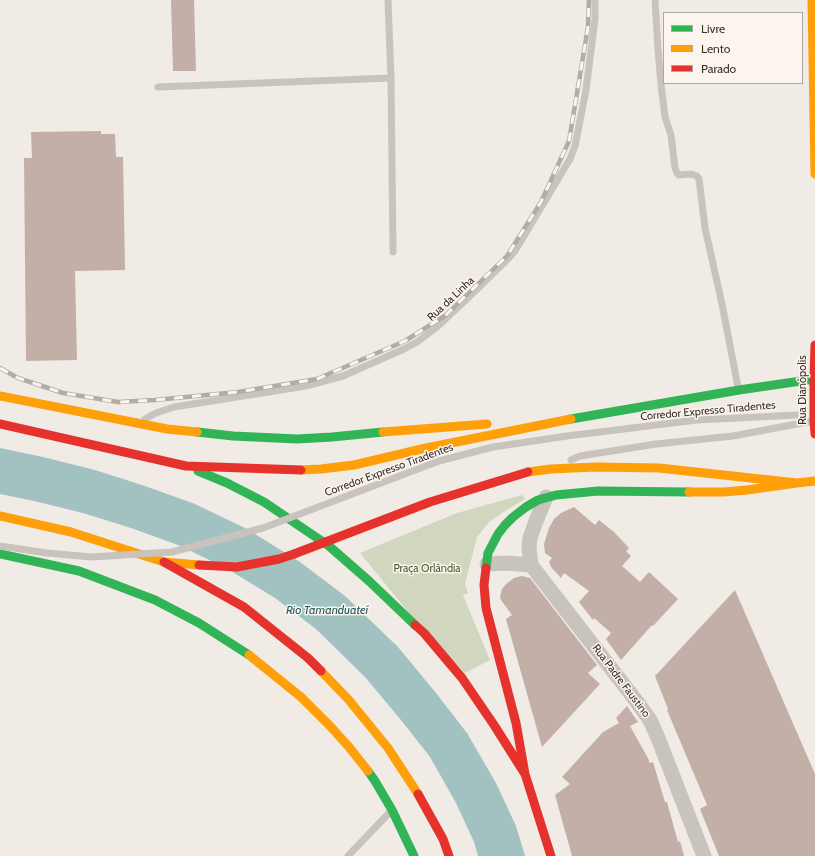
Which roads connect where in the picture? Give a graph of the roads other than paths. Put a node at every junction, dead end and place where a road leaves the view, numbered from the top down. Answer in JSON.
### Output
{"nodes":[{"id":1,"x":388,"y":0,"type":"edge"},
{"id":2,"x":595,"y":0,"type":"edge"},
{"id":3,"x":655,"y":0,"type":"edge"},
{"id":4,"x":812,"y":0,"type":"edge"},
{"id":5,"x":391,"y":78,"type":"junction"},
{"id":6,"x":158,"y":87,"type":"dead end"},
{"id":7,"x":815,"y":174,"type":"edge"},
{"id":8,"x":393,"y":252,"type":"dead end"},
{"id":9,"x":815,"y":345,"type":"edge"},
{"id":10,"x":814,"y":380,"type":"edge"},
{"id":11,"x":738,"y":390,"type":"junction"},
{"id":12,"x":0,"y":396,"type":"edge"},
{"id":13,"x":810,"y":416,"type":"edge"},
{"id":14,"x":566,"y":420,"type":"junction"},
{"id":15,"x":137,"y":423,"type":"junction"},
{"id":16,"x":0,"y":424,"type":"edge"},
{"id":17,"x":815,"y":434,"type":"edge"},
{"id":18,"x":186,"y":466,"type":"junction"},
{"id":19,"x":551,"y":469,"type":"junction"},
{"id":20,"x":815,"y":482,"type":"edge"},
{"id":21,"x":797,"y":483,"type":"junction"},
{"id":22,"x":546,"y":497,"type":"junction"},
{"id":23,"x":0,"y":516,"type":"edge"},
{"id":24,"x":0,"y":546,"type":"edge"},
{"id":25,"x":0,"y":554,"type":"edge"},
{"id":26,"x":164,"y":562,"type":"junction"},
{"id":27,"x":486,"y":564,"type":"junction"},
{"id":28,"x":531,"y":565,"type":"junction"},
{"id":29,"x":525,"y":774,"type":"junction"},
{"id":30,"x":392,"y":810,"type":"junction"},
{"id":31,"x":348,"y":856,"type":"edge"},
{"id":32,"x":414,"y":856,"type":"edge"},
{"id":33,"x":450,"y":856,"type":"edge"},
{"id":34,"x":551,"y":856,"type":"edge"},
{"id":35,"x":704,"y":856,"type":"edge"}],
"edges":[{"from":1,"to":5,"type":"lane"},
{"from":2,"to":15,"type":"lane","name":"Rua da Linha"},
{"from":3,"to":11,"type":"lane"},
{"from":4,"to":7,"type":"main road"},
{"from":5,"to":6,"type":"lane"},
{"from":5,"to":8,"type":"lane"},
{"from":9,"to":10,"type":"main road","name":"Rua Dianópolis"},
{"from":10,"to":11,"type":"main road"},
{"from":10,"to":13,"type":"main road","name":"Rua Dianópolis"},
{"from":11,"to":14,"type":"main road"},
{"from":12,"to":15,"type":"main road"},
{"from":13,"to":17,"type":"main road","name":"Rua Dianópolis"},
{"from":13,"to":19,"type":"lane"},
{"from":13,"to":24,"type":"lane","name":"Corredor Expresso Tiradentes","bridge":true},
{"from":14,"to":15,"type":"main road"},
{"from":14,"to":18,"type":"main road"},
{"from":16,"to":18,"type":"main road"},
{"from":18,"to":29,"type":"main road"},
{"from":19,"to":21,"type":"main road"},
{"from":19,"to":26,"type":"main road","bridge":true},
{"from":20,"to":21,"type":"main road"},
{"from":21,"to":22,"type":"main road"},
{"from":22,"to":27,"type":"main road"},
{"from":22,"to":28,"type":"street"},
{"from":23,"to":26,"type":"main road","bridge":true},
{"from":25,"to":30,"type":"main road"},
{"from":26,"to":33,"type":"main road"},
{"from":27,"to":28,"type":"street"},
{"from":27,"to":29,"type":"main road"},
{"from":28,"to":35,"type":"street","name":"Rua Padre Faustino"},
{"from":29,"to":34,"type":"main road"},
{"from":30,"to":31,"type":"lane"},
{"from":30,"to":32,"type":"main road"}]}
